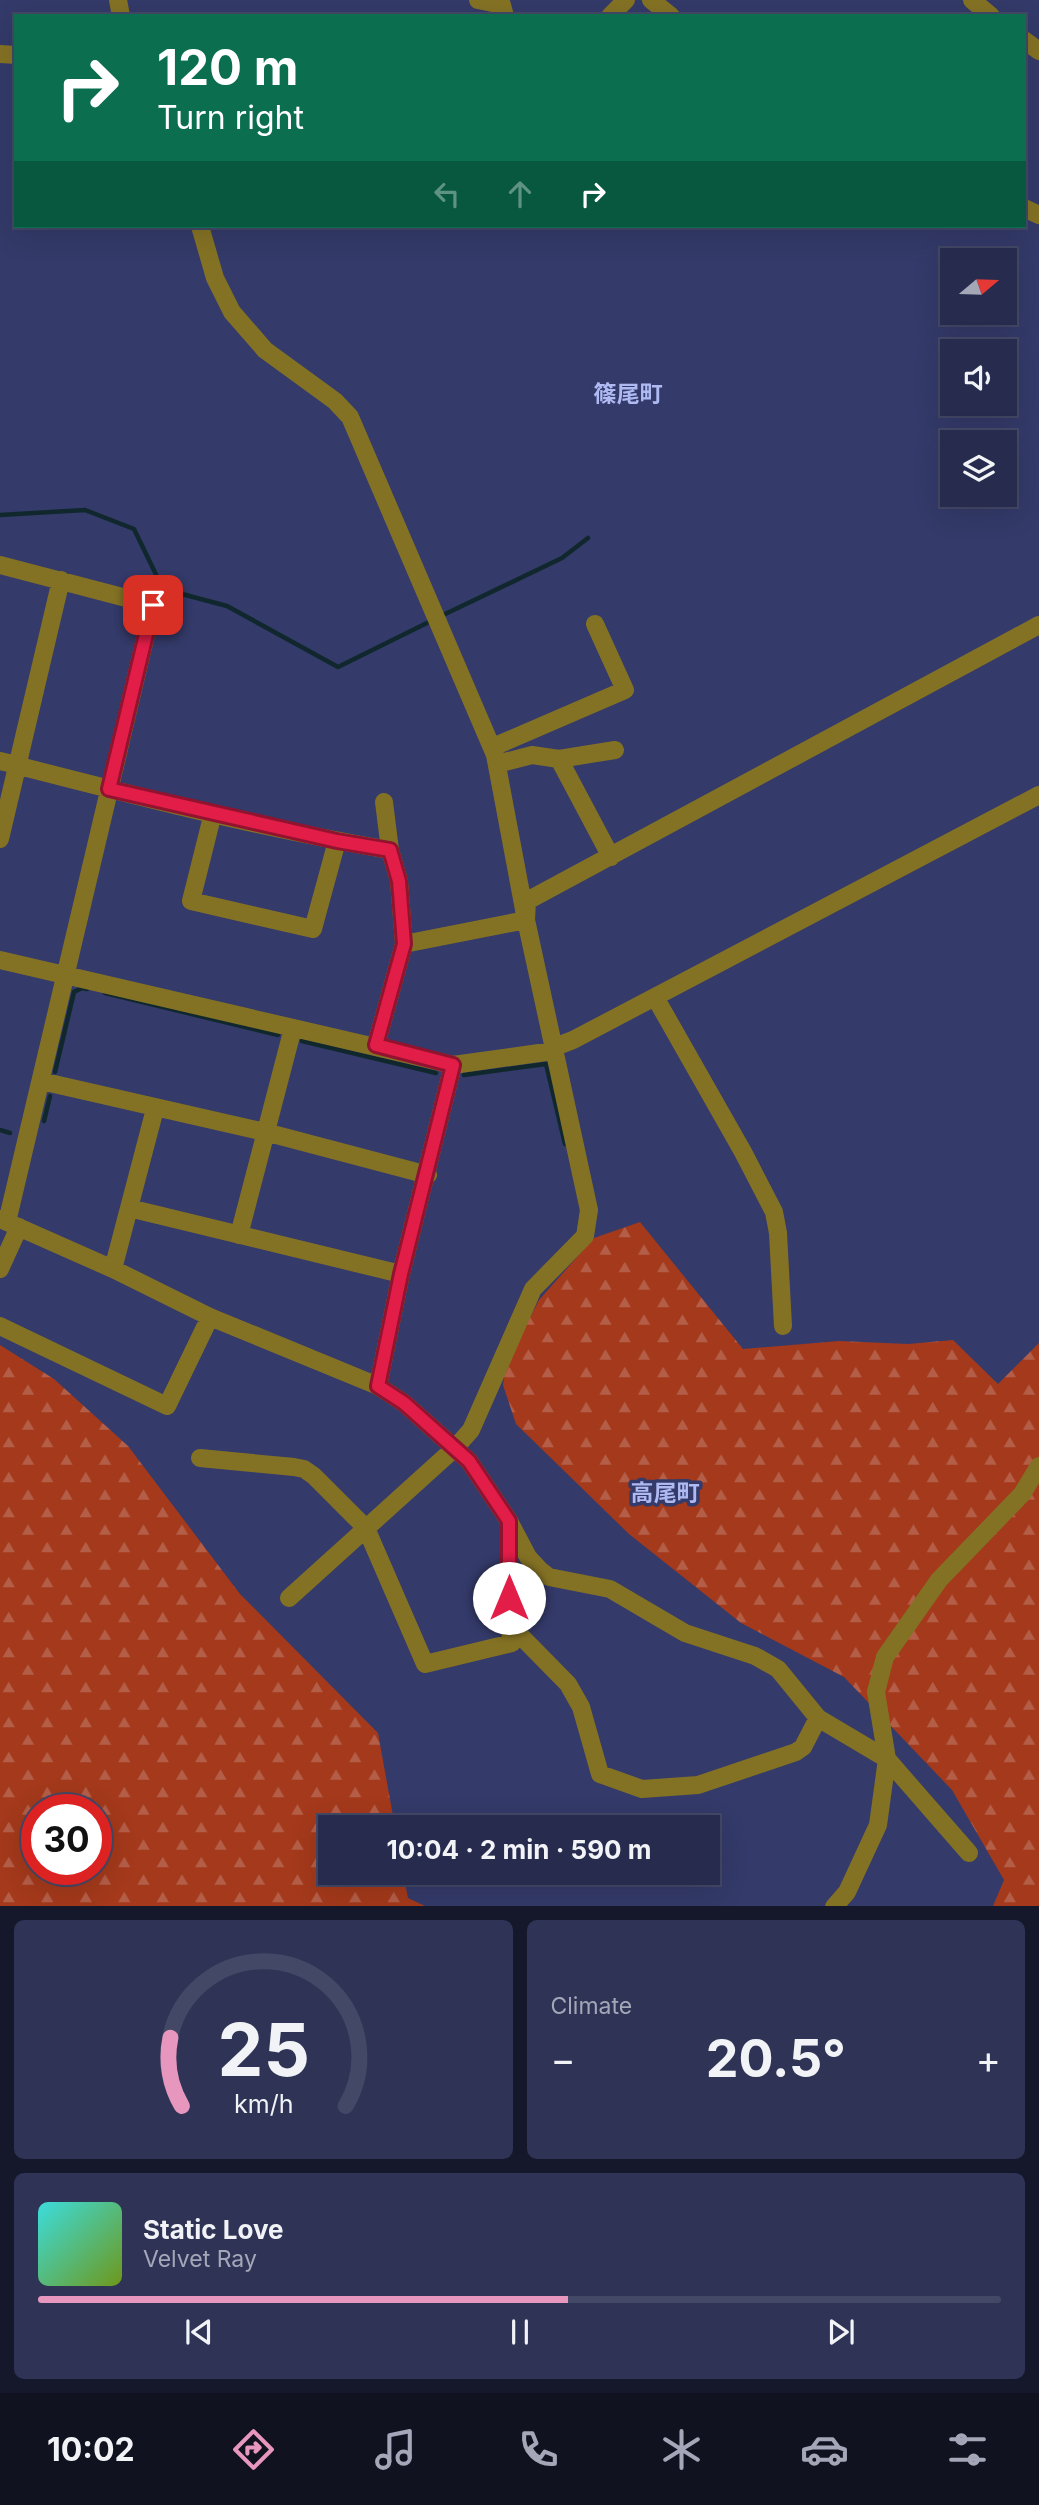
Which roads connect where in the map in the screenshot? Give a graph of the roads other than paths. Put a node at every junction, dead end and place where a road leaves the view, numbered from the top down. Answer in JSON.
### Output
{"nodes":[{"id":1,"x":478,"y":0,"type":"edge"},
{"id":2,"x":626,"y":0,"type":"edge"},
{"id":3,"x":651,"y":0,"type":"edge"},
{"id":4,"x":504,"y":14,"type":"edge"},
{"id":5,"x":612,"y":14,"type":"edge"},
{"id":6,"x":668,"y":14,"type":"edge"},
{"id":7,"x":202,"y":228,"type":"edge"},
{"id":8,"x":0,"y":565,"type":"edge"},
{"id":9,"x":61,"y":580,"type":"junction"},
{"id":10,"x":595,"y":624,"type":"dead end"},
{"id":11,"x":1039,"y":625,"type":"edge"},
{"id":12,"x":615,"y":750,"type":"dead end"},
{"id":13,"x":495,"y":755,"type":"junction"},
{"id":14,"x":559,"y":759,"type":"junction"},
{"id":15,"x":9,"y":763,"type":"edge"},
{"id":16,"x":109,"y":789,"type":"junction"},
{"id":17,"x":1039,"y":795,"type":"edge"},
{"id":18,"x":384,"y":802,"type":"dead end"},
{"id":19,"x":213,"y":813,"type":"junction"},
{"id":20,"x":0,"y":839,"type":"edge"},
{"id":21,"x":337,"y":841,"type":"junction"},
{"id":22,"x":390,"y":850,"type":"junction"},
{"id":23,"x":611,"y":857,"type":"junction"},
{"id":24,"x":526,"y":920,"type":"junction"},
{"id":25,"x":404,"y":944,"type":"junction"},
{"id":26,"x":0,"y":960,"type":"edge"},
{"id":27,"x":64,"y":974,"type":"junction"},
{"id":28,"x":655,"y":997,"type":"junction"},
{"id":29,"x":293,"y":1028,"type":"junction"},
{"id":30,"x":376,"y":1045,"type":"junction"},
{"id":31,"x":553,"y":1051,"type":"junction"},
{"id":32,"x":453,"y":1065,"type":"junction"},
{"id":33,"x":41,"y":1081,"type":"junction"},
{"id":34,"x":155,"y":1109,"type":"junction"},
{"id":35,"x":265,"y":1132,"type":"junction"},
{"id":36,"x":428,"y":1175,"type":"junction"},
{"id":37,"x":129,"y":1208,"type":"junction"},
{"id":38,"x":9,"y":1223,"type":"edge"},
{"id":39,"x":239,"y":1235,"type":"junction"},
{"id":40,"x":0,"y":1269,"type":"edge"},
{"id":41,"x":113,"y":1269,"type":"junction"},
{"id":42,"x":401,"y":1274,"type":"junction"},
{"id":43,"x":210,"y":1317,"type":"junction"},
{"id":44,"x":0,"y":1326,"type":"edge"},
{"id":45,"x":783,"y":1326,"type":"dead end"},
{"id":46,"x":378,"y":1386,"type":"junction"},
{"id":47,"x":456,"y":1447,"type":"junction"},
{"id":48,"x":200,"y":1458,"type":"dead end"},
{"id":49,"x":1039,"y":1466,"type":"edge"},
{"id":50,"x":509,"y":1521,"type":"junction"},
{"id":51,"x":366,"y":1528,"type":"junction"},
{"id":52,"x":289,"y":1598,"type":"dead end"},
{"id":53,"x":509,"y":1624,"type":"junction"},
{"id":54,"x":818,"y":1718,"type":"junction"},
{"id":55,"x":887,"y":1759,"type":"junction"},
{"id":56,"x":969,"y":1853,"type":"dead end"},
{"id":57,"x":834,"y":1906,"type":"edge"}],
"edges":[{"from":1,"to":4,"type":"street"},
{"from":2,"to":5,"type":"street"},
{"from":3,"to":6,"type":"street"},
{"from":7,"to":13,"type":"street"},
{"from":8,"to":9,"type":"street"},
{"from":9,"to":15,"type":"street"},
{"from":9,"to":16,"type":"street"},
{"from":10,"to":13,"type":"street"},
{"from":11,"to":23,"type":"street"},
{"from":12,"to":14,"type":"street"},
{"from":13,"to":14,"type":"street"},
{"from":13,"to":24,"type":"street"},
{"from":14,"to":23,"type":"street"},
{"from":15,"to":16,"type":"street"},
{"from":15,"to":20,"type":"street"},
{"from":16,"to":19,"type":"street"},
{"from":16,"to":27,"type":"street"},
{"from":17,"to":28,"type":"street"},
{"from":18,"to":22,"type":"street"},
{"from":19,"to":21,"type":"street"},
{"from":19,"to":21,"type":"street"},
{"from":21,"to":22,"type":"street"},
{"from":22,"to":25,"type":"street"},
{"from":23,"to":24,"type":"street"},
{"from":24,"to":25,"type":"street"},
{"from":24,"to":31,"type":"street"},
{"from":25,"to":30,"type":"street"},
{"from":26,"to":27,"type":"street"},
{"from":27,"to":29,"type":"street"},
{"from":27,"to":33,"type":"street"},
{"from":28,"to":31,"type":"street"},
{"from":28,"to":45,"type":"street"},
{"from":29,"to":30,"type":"street"},
{"from":29,"to":35,"type":"street"},
{"from":30,"to":32,"type":"street"},
{"from":31,"to":32,"type":"street"},
{"from":31,"to":47,"type":"street"},
{"from":32,"to":36,"type":"street"},
{"from":33,"to":34,"type":"street"},
{"from":33,"to":38,"type":"street"},
{"from":34,"to":35,"type":"street"},
{"from":34,"to":37,"type":"street"},
{"from":35,"to":36,"type":"street"},
{"from":35,"to":39,"type":"street"},
{"from":36,"to":42,"type":"street"},
{"from":37,"to":39,"type":"street"},
{"from":37,"to":41,"type":"street"},
{"from":38,"to":40,"type":"street"},
{"from":38,"to":41,"type":"street"},
{"from":39,"to":42,"type":"street"},
{"from":41,"to":43,"type":"street"},
{"from":42,"to":46,"type":"street"},
{"from":43,"to":44,"type":"street"},
{"from":43,"to":46,"type":"street"},
{"from":46,"to":47,"type":"street"},
{"from":47,"to":50,"type":"street"},
{"from":47,"to":51,"type":"street"},
{"from":48,"to":51,"type":"street"},
{"from":49,"to":55,"type":"street"},
{"from":50,"to":53,"type":"street"},
{"from":50,"to":54,"type":"street"},
{"from":51,"to":52,"type":"street"},
{"from":51,"to":53,"type":"street"},
{"from":53,"to":54,"type":"street"},
{"from":54,"to":55,"type":"street"},
{"from":55,"to":56,"type":"street"},
{"from":55,"to":57,"type":"street"}]}
